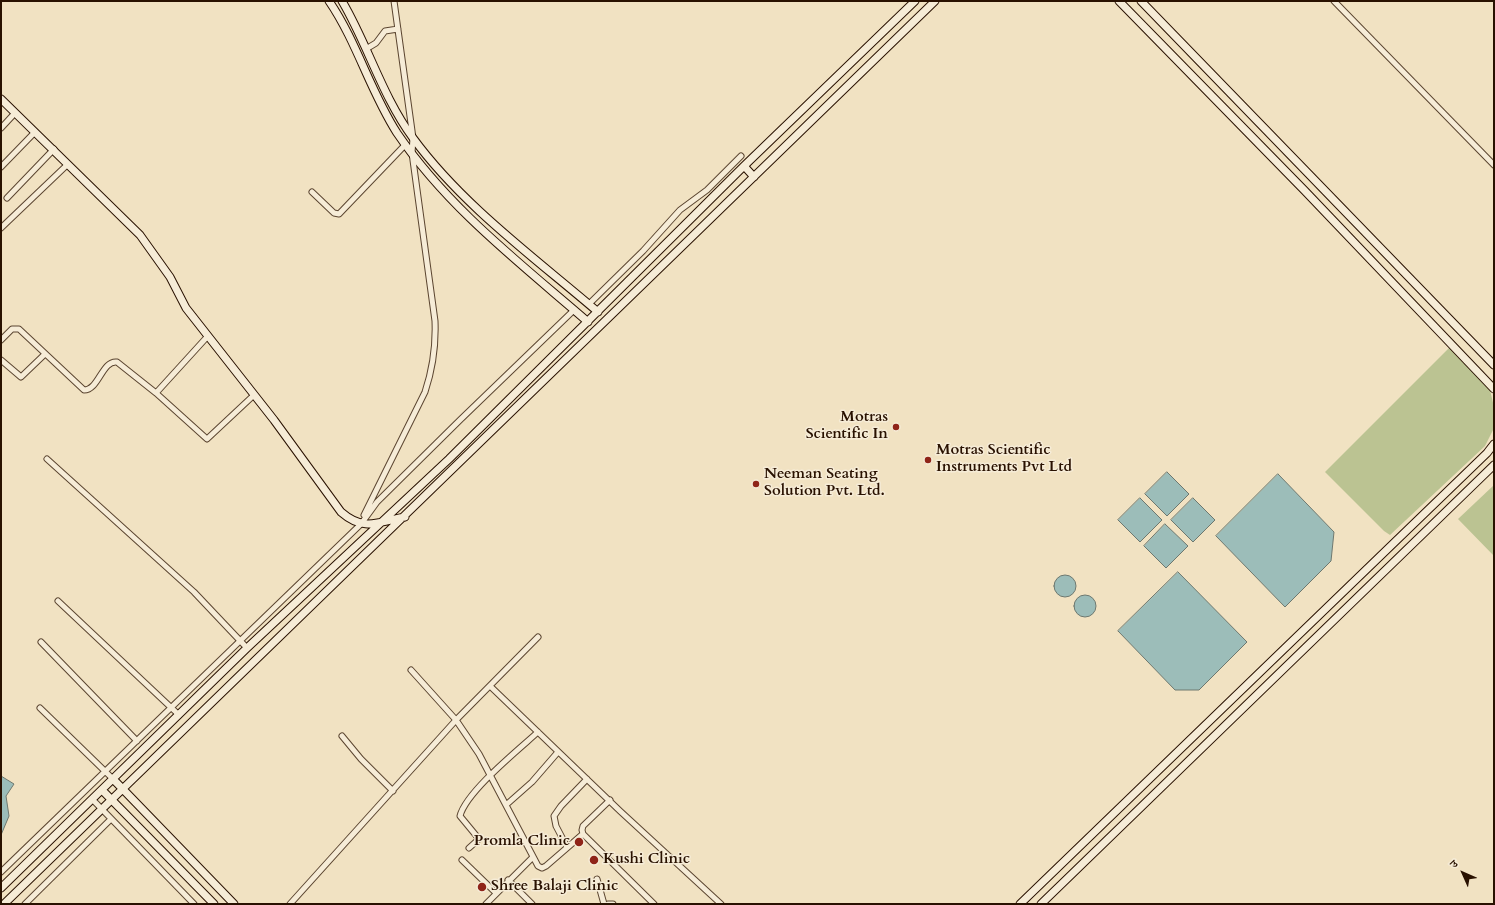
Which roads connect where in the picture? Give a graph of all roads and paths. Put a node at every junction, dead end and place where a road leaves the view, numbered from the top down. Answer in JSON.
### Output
{"nodes":[{"id":1,"x":329,"y":1,"type":"edge"},
{"id":2,"x":342,"y":1,"type":"edge"},
{"id":3,"x":394,"y":1,"type":"edge"},
{"id":4,"x":915,"y":1,"type":"edge"},
{"id":5,"x":935,"y":1,"type":"edge"},
{"id":6,"x":1119,"y":1,"type":"edge"},
{"id":7,"x":1141,"y":1,"type":"edge"},
{"id":8,"x":1334,"y":1,"type":"edge"},
{"id":9,"x":398,"y":29,"type":"junction"},
{"id":10,"x":366,"y":49,"type":"junction"},
{"id":11,"x":1,"y":99,"type":"edge"},
{"id":12,"x":15,"y":113,"type":"junction"},
{"id":13,"x":1,"y":128,"type":"edge"},
{"id":14,"x":35,"y":132,"type":"junction"},
{"id":15,"x":413,"y":138,"type":"junction"},
{"id":16,"x":406,"y":145,"type":"junction"},
{"id":17,"x":54,"y":149,"type":"junction"},
{"id":18,"x":412,"y":153,"type":"junction"},
{"id":19,"x":741,"y":156,"type":"dead end"},
{"id":20,"x":68,"y":164,"type":"junction"},
{"id":21,"x":1494,"y":165,"type":"edge"},
{"id":22,"x":744,"y":166,"type":"junction"},
{"id":23,"x":1,"y":167,"type":"edge"},
{"id":24,"x":754,"y":177,"type":"junction"},
{"id":25,"x":312,"y":192,"type":"dead end"},
{"id":26,"x":7,"y":198,"type":"dead end"},
{"id":27,"x":1,"y":228,"type":"edge"},
{"id":28,"x":589,"y":304,"type":"junction"},
{"id":29,"x":574,"y":310,"type":"junction"},
{"id":30,"x":598,"y":312,"type":"junction"},
{"id":31,"x":588,"y":322,"type":"junction"},
{"id":32,"x":207,"y":337,"type":"junction"},
{"id":33,"x":1,"y":340,"type":"edge"},
{"id":34,"x":44,"y":354,"type":"junction"},
{"id":35,"x":1,"y":360,"type":"edge"},
{"id":36,"x":1494,"y":365,"type":"edge"},
{"id":37,"x":1494,"y":389,"type":"edge"},
{"id":38,"x":156,"y":393,"type":"junction"},
{"id":39,"x":254,"y":395,"type":"junction"},
{"id":40,"x":1494,"y":444,"type":"edge"},
{"id":41,"x":47,"y":459,"type":"dead end"},
{"id":42,"x":1494,"y":465,"type":"edge"},
{"id":43,"x":413,"y":493,"type":"junction"},
{"id":44,"x":421,"y":500,"type":"junction"},
{"id":45,"x":405,"y":517,"type":"junction"},
{"id":46,"x":383,"y":521,"type":"junction"},
{"id":47,"x":361,"y":524,"type":"junction"},
{"id":48,"x":58,"y":601,"type":"dead end"},
{"id":49,"x":538,"y":638,"type":"dead end"},
{"id":50,"x":240,"y":641,"type":"junction"},
{"id":51,"x":41,"y":642,"type":"dead end"},
{"id":52,"x":247,"y":648,"type":"junction"},
{"id":53,"x":411,"y":670,"type":"dead end"},
{"id":54,"x":490,"y":686,"type":"junction"},
{"id":55,"x":172,"y":707,"type":"junction"},
{"id":56,"x":40,"y":708,"type":"dead end"},
{"id":57,"x":179,"y":715,"type":"junction"},
{"id":58,"x":456,"y":720,"type":"junction"},
{"id":59,"x":538,"y":732,"type":"junction"},
{"id":60,"x":342,"y":736,"type":"dead end"},
{"id":61,"x":137,"y":741,"type":"junction"},
{"id":62,"x":558,"y":752,"type":"junction"},
{"id":63,"x":105,"y":771,"type":"junction"},
{"id":64,"x":490,"y":775,"type":"junction"},
{"id":65,"x":113,"y":779,"type":"junction"},
{"id":66,"x":587,"y":779,"type":"junction"},
{"id":67,"x":122,"y":789,"type":"junction"},
{"id":68,"x":102,"y":790,"type":"junction"},
{"id":69,"x":393,"y":791,"type":"junction"},
{"id":70,"x":92,"y":799,"type":"junction"},
{"id":71,"x":112,"y":799,"type":"junction"},
{"id":72,"x":610,"y":800,"type":"junction"},
{"id":73,"x":506,"y":805,"type":"junction"},
{"id":74,"x":101,"y":809,"type":"junction"},
{"id":75,"x":111,"y":819,"type":"junction"},
{"id":76,"x":583,"y":834,"type":"junction"},
{"id":77,"x":567,"y":847,"type":"junction"},
{"id":78,"x":469,"y":848,"type":"dead end"},
{"id":79,"x":533,"y":857,"type":"junction"},
{"id":80,"x":462,"y":860,"type":"dead end"},
{"id":81,"x":1,"y":872,"type":"edge"},
{"id":82,"x":597,"y":879,"type":"dead end"},
{"id":83,"x":508,"y":880,"type":"junction"},
{"id":84,"x":1,"y":888,"type":"edge"},
{"id":85,"x":496,"y":893,"type":"junction"},
{"id":86,"x":530,"y":903,"type":"edge"},
{"id":87,"x":4,"y":904,"type":"edge"},
{"id":88,"x":25,"y":904,"type":"edge"},
{"id":89,"x":194,"y":904,"type":"edge"},
{"id":90,"x":214,"y":904,"type":"edge"},
{"id":91,"x":234,"y":904,"type":"edge"},
{"id":92,"x":290,"y":904,"type":"edge"},
{"id":93,"x":486,"y":904,"type":"edge"},
{"id":94,"x":604,"y":904,"type":"edge"},
{"id":95,"x":608,"y":904,"type":"edge"},
{"id":96,"x":613,"y":904,"type":"edge"},
{"id":97,"x":654,"y":904,"type":"edge"},
{"id":98,"x":721,"y":904,"type":"edge"},
{"id":99,"x":1020,"y":904,"type":"edge"},
{"id":100,"x":1041,"y":904,"type":"edge"}],
"edges":[{"from":1,"to":16,"type":"main road"},
{"from":2,"to":10,"type":"main road"},
{"from":3,"to":9,"type":"street"},
{"from":4,"to":22,"type":"main road"},
{"from":5,"to":24,"type":"main road"},
{"from":6,"to":37,"type":"main road"},
{"from":7,"to":36,"type":"main road"},
{"from":8,"to":21,"type":"street"},
{"from":9,"to":10,"type":"street"},
{"from":9,"to":15,"type":"street"},
{"from":10,"to":15,"type":"main road"},
{"from":11,"to":12,"type":"main road"},
{"from":12,"to":13,"type":"street"},
{"from":12,"to":14,"type":"main road"},
{"from":14,"to":17,"type":"main road"},
{"from":14,"to":23,"type":"street"},
{"from":15,"to":18,"type":"street"},
{"from":15,"to":28,"type":"main road"},
{"from":16,"to":18,"type":"main road"},
{"from":16,"to":25,"type":"street"},
{"from":17,"to":20,"type":"main road"},
{"from":17,"to":26,"type":"street"},
{"from":18,"to":29,"type":"main road"},
{"from":18,"to":47,"type":"street"},
{"from":19,"to":28,"type":"street"},
{"from":20,"to":27,"type":"street"},
{"from":20,"to":32,"type":"main road"},
{"from":22,"to":24,"type":"main road"},
{"from":22,"to":30,"type":"main road"},
{"from":24,"to":44,"type":"main road"},
{"from":28,"to":30,"type":"main road"},
{"from":29,"to":31,"type":"main road"},
{"from":29,"to":47,"type":"street"},
{"from":30,"to":31,"type":"main road"},
{"from":31,"to":43,"type":"main road"},
{"from":32,"to":38,"type":"street"},
{"from":32,"to":39,"type":"main road"},
{"from":33,"to":34,"type":"street"},
{"from":34,"to":35,"type":"street"},
{"from":34,"to":38,"type":"street"},
{"from":38,"to":39,"type":"street"},
{"from":39,"to":47,"type":"main road"},
{"from":40,"to":99,"type":"main road"},
{"from":41,"to":50,"type":"street"},
{"from":42,"to":100,"type":"main road"},
{"from":43,"to":44,"type":"main road"},
{"from":43,"to":46,"type":"main road"},
{"from":44,"to":45,"type":"main road"},
{"from":45,"to":46,"type":"main road"},
{"from":45,"to":67,"type":"main road"},
{"from":46,"to":47,"type":"main road"},
{"from":46,"to":52,"type":"main road"},
{"from":47,"to":50,"type":"street"},
{"from":48,"to":55,"type":"street"},
{"from":49,"to":54,"type":"street"},
{"from":50,"to":52,"type":"street"},
{"from":50,"to":55,"type":"street"},
{"from":51,"to":61,"type":"street"},
{"from":52,"to":57,"type":"main road"},
{"from":53,"to":58,"type":"street"},
{"from":54,"to":58,"type":"street"},
{"from":54,"to":59,"type":"street"},
{"from":55,"to":57,"type":"street"},
{"from":55,"to":61,"type":"street"},
{"from":56,"to":63,"type":"street"},
{"from":57,"to":65,"type":"main road"},
{"from":58,"to":64,"type":"street"},
{"from":58,"to":69,"type":"street"},
{"from":59,"to":62,"type":"street"},
{"from":59,"to":64,"type":"street"},
{"from":60,"to":69,"type":"street"},
{"from":61,"to":63,"type":"street"},
{"from":62,"to":66,"type":"street"},
{"from":62,"to":73,"type":"street"},
{"from":63,"to":65,"type":"street"},
{"from":63,"to":81,"type":"street"},
{"from":64,"to":73,"type":"street"},
{"from":64,"to":78,"type":"street"},
{"from":65,"to":67,"type":"main road"},
{"from":65,"to":68,"type":"main road"},
{"from":66,"to":72,"type":"street"},
{"from":66,"to":77,"type":"street"},
{"from":67,"to":71,"type":"main road"},
{"from":67,"to":91,"type":"main road"},
{"from":68,"to":70,"type":"main road"},
{"from":68,"to":71,"type":"main road"},
{"from":69,"to":92,"type":"street"},
{"from":70,"to":74,"type":"street"},
{"from":70,"to":84,"type":"main road"},
{"from":71,"to":74,"type":"main road"},
{"from":71,"to":90,"type":"main road"},
{"from":72,"to":76,"type":"street"},
{"from":72,"to":98,"type":"street"},
{"from":73,"to":79,"type":"street"},
{"from":74,"to":75,"type":"street"},
{"from":74,"to":87,"type":"main road"},
{"from":75,"to":88,"type":"street"},
{"from":75,"to":89,"type":"street"},
{"from":76,"to":77,"type":"street"},
{"from":76,"to":97,"type":"street"},
{"from":77,"to":79,"type":"street"},
{"from":79,"to":83,"type":"street"},
{"from":80,"to":85,"type":"street"},
{"from":82,"to":94,"type":"street"},
{"from":83,"to":85,"type":"street"},
{"from":83,"to":86,"type":"street"},
{"from":85,"to":93,"type":"street"},
{"from":95,"to":96,"type":"street"}]}
